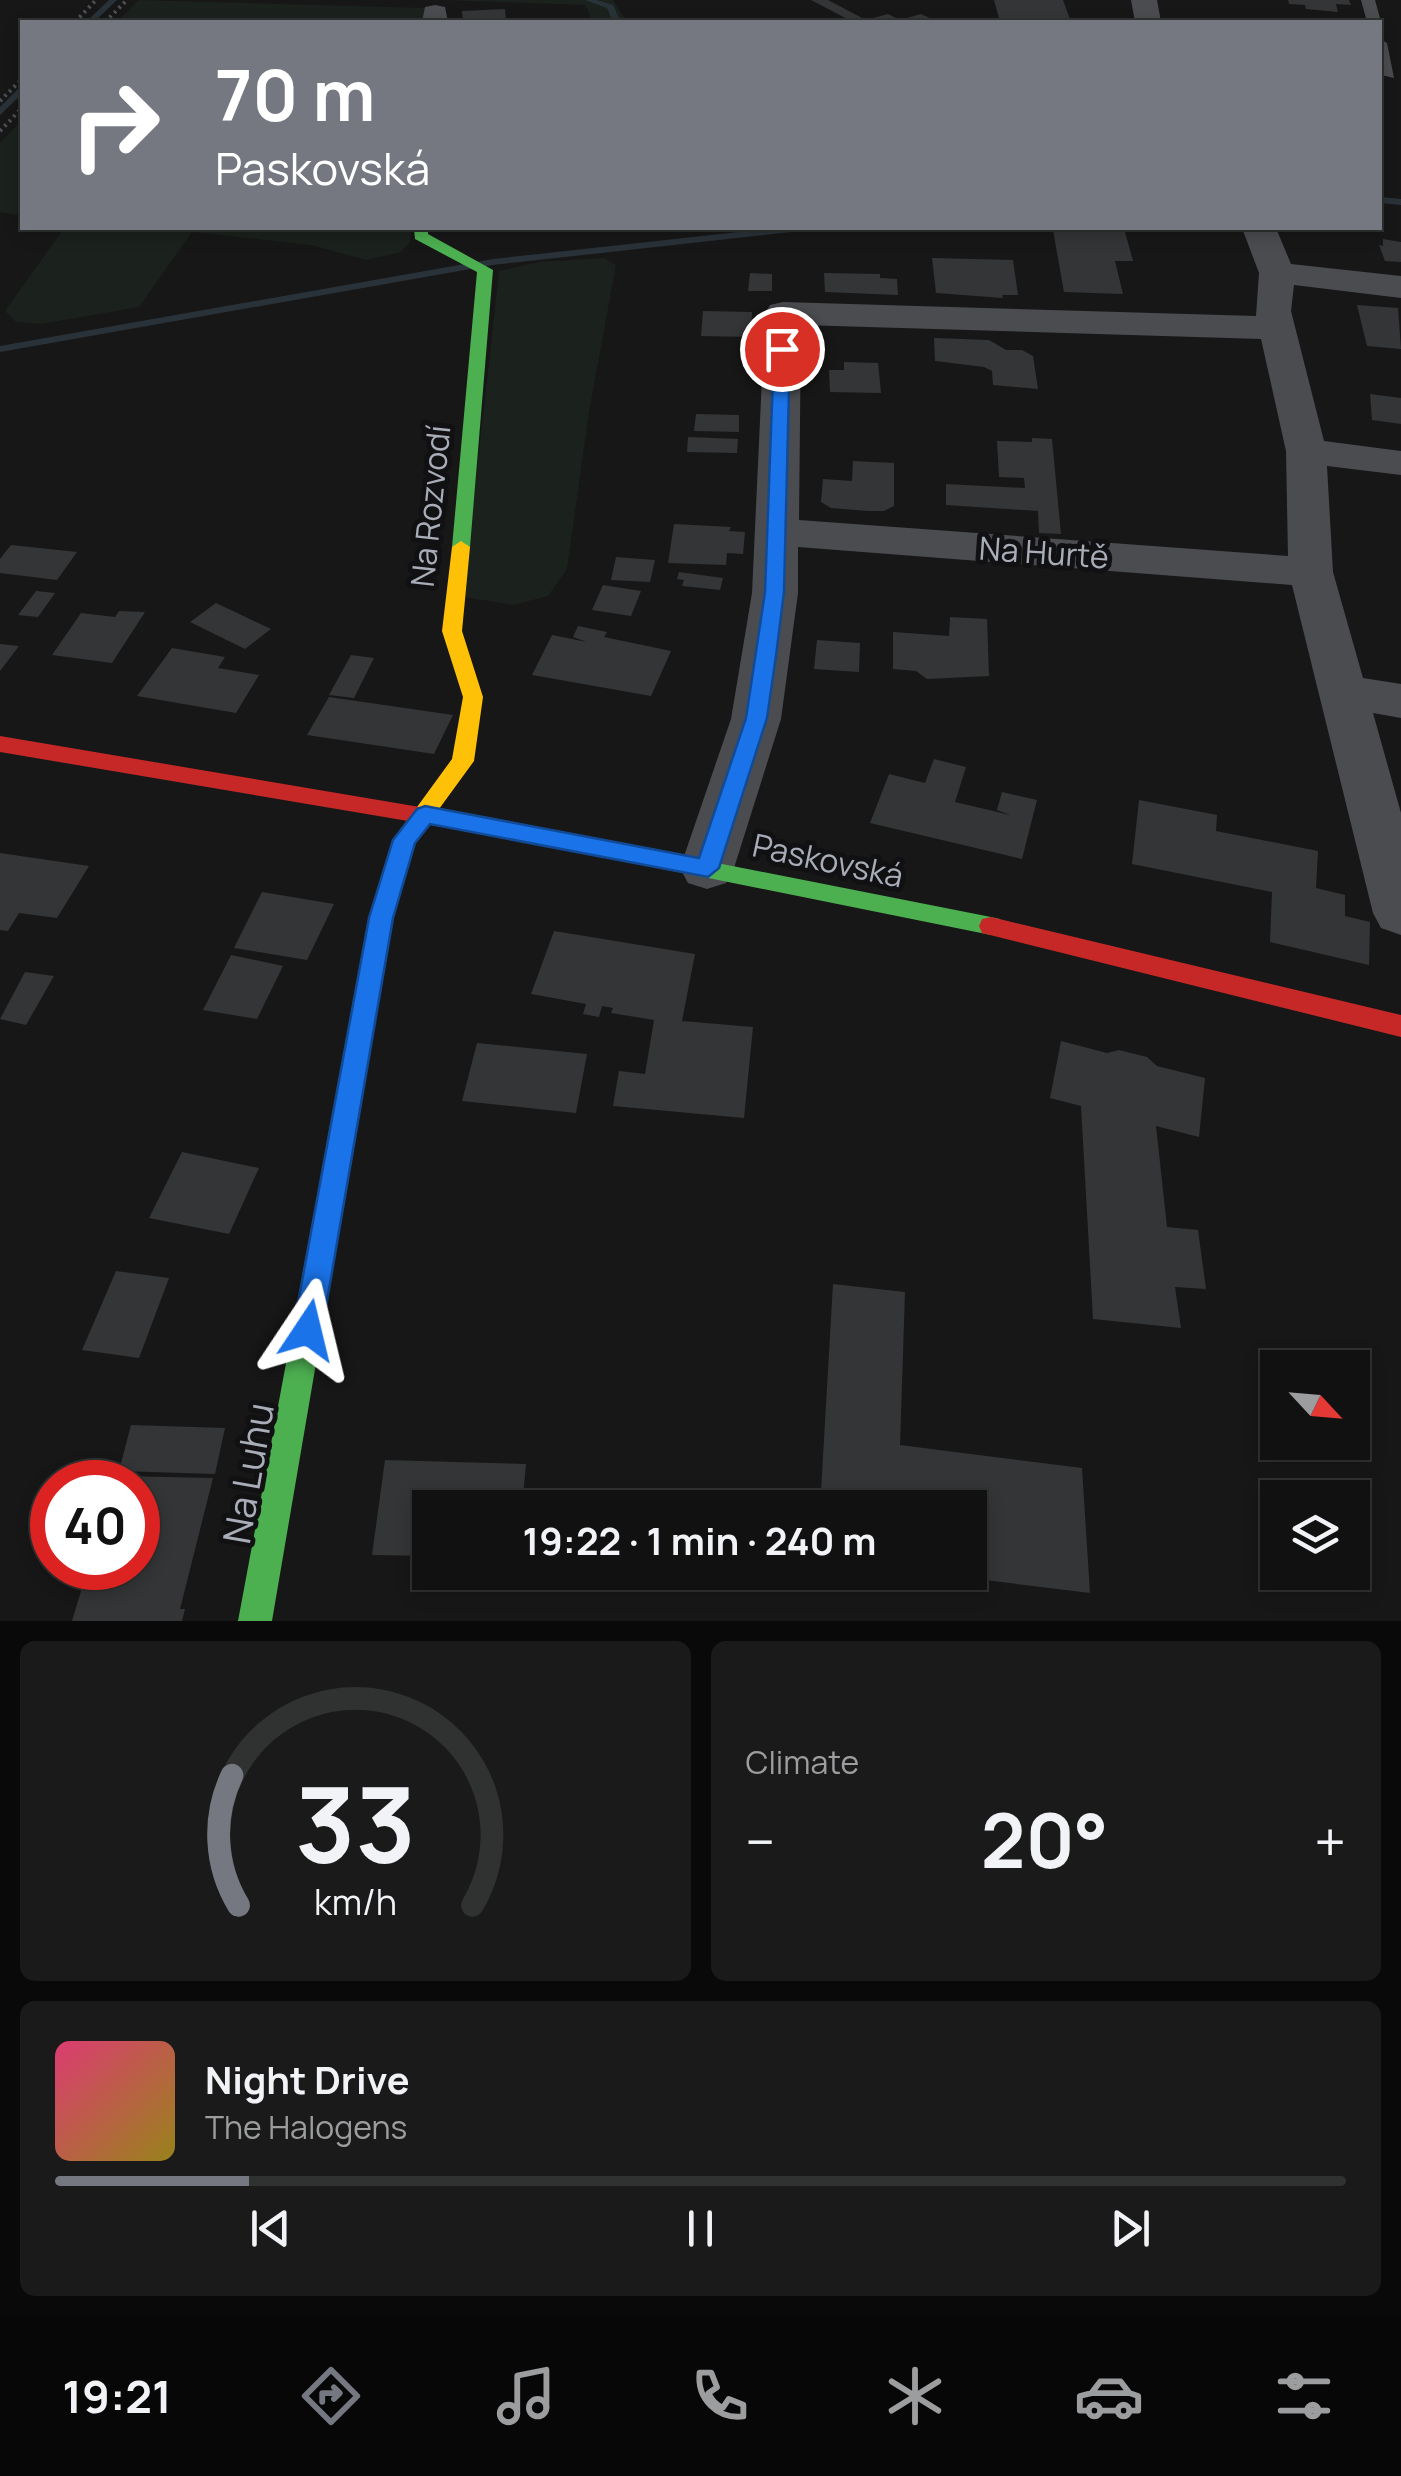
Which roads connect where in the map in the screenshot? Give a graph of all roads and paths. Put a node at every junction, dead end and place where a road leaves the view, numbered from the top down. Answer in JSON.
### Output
{"nodes":[{"id":1,"x":96,"y":0,"type":"edge"},
{"id":2,"x":127,"y":0,"type":"edge"},
{"id":3,"x":78,"y":20,"type":"edge"},
{"id":4,"x":107,"y":20,"type":"edge"},
{"id":5,"x":1382,"y":49,"type":"edge"},
{"id":6,"x":1390,"y":75,"type":"edge"},
{"id":7,"x":20,"y":81,"type":"edge"},
{"id":8,"x":0,"y":102,"type":"edge"},
{"id":9,"x":20,"y":110,"type":"edge"},
{"id":10,"x":0,"y":131,"type":"edge"},
{"id":11,"x":421,"y":230,"type":"edge"},
{"id":12,"x":1260,"y":230,"type":"edge"},
{"id":13,"x":1277,"y":273,"type":"junction"},
{"id":14,"x":1401,"y":287,"type":"edge"},
{"id":15,"x":1278,"y":328,"type":"junction"},
{"id":16,"x":1306,"y":451,"type":"junction"},
{"id":17,"x":1401,"y":464,"type":"edge"},
{"id":18,"x":776,"y":532,"type":"junction"},
{"id":19,"x":1312,"y":572,"type":"junction"},
{"id":20,"x":1343,"y":692,"type":"junction"},
{"id":21,"x":1401,"y":701,"type":"edge"},
{"id":22,"x":0,"y":744,"type":"edge"},
{"id":23,"x":425,"y":815,"type":"junction"},
{"id":24,"x":708,"y":868,"type":"junction"},
{"id":25,"x":1401,"y":913,"type":"edge"},
{"id":26,"x":1401,"y":1026,"type":"edge"},
{"id":27,"x":255,"y":1621,"type":"edge"}],
"edges":[{"from":1,"to":3,"type":"path"},
{"from":2,"to":4,"type":"path"},
{"from":5,"to":6,"type":"lane"},
{"from":7,"to":8,"type":"path"},
{"from":9,"to":10,"type":"path"},
{"from":11,"to":23,"type":"street","name":"Na Rozvodí"},
{"from":12,"to":13,"type":"street"},
{"from":13,"to":14,"type":"street"},
{"from":13,"to":15,"type":"street"},
{"from":15,"to":16,"type":"street"},
{"from":15,"to":18,"type":"street"},
{"from":16,"to":17,"type":"street"},
{"from":16,"to":19,"type":"street"},
{"from":18,"to":19,"type":"street","name":"Na Hurtě"},
{"from":18,"to":24,"type":"street"},
{"from":19,"to":20,"type":"street"},
{"from":20,"to":21,"type":"street"},
{"from":20,"to":25,"type":"street"},
{"from":22,"to":23,"type":"street","name":"Paskovská"},
{"from":23,"to":24,"type":"street","name":"Paskovská"},
{"from":23,"to":27,"type":"street","name":"Na Luhu"},
{"from":24,"to":26,"type":"street","name":"Paskovská"}]}
